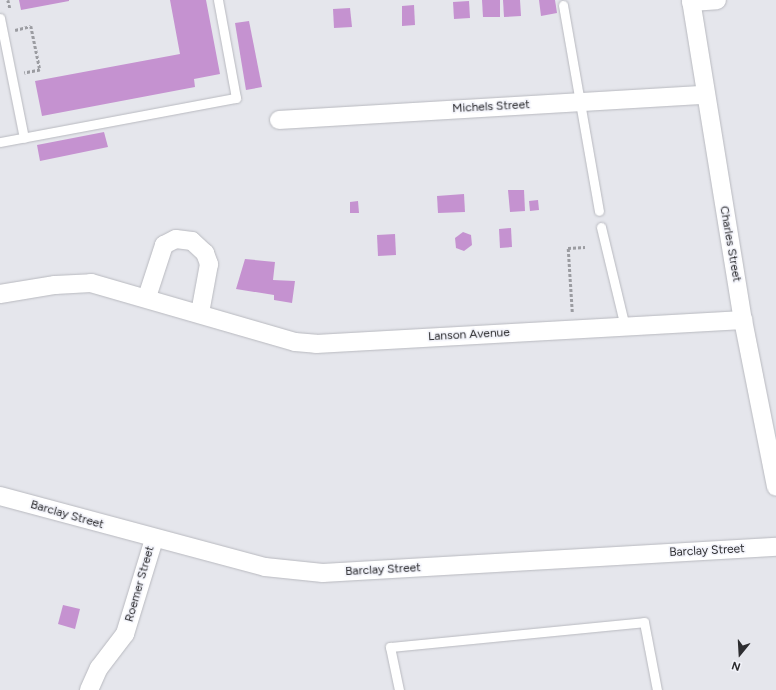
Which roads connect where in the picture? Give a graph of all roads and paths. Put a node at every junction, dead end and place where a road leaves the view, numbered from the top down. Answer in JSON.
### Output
{"nodes":[{"id":1,"x":8,"y":0,"type":"edge"},
{"id":2,"x":218,"y":0,"type":"edge"},
{"id":3,"x":717,"y":0,"type":"edge"},
{"id":4,"x":691,"y":1,"type":"edge"},
{"id":5,"x":563,"y":5,"type":"dead end"},
{"id":6,"x":11,"y":15,"type":"dead end"},
{"id":7,"x":0,"y":18,"type":"edge"},
{"id":8,"x":13,"y":22,"type":"dead end"},
{"id":9,"x":24,"y":80,"type":"dead end"},
{"id":10,"x":704,"y":94,"type":"junction"},
{"id":11,"x":582,"y":102,"type":"junction"},
{"id":12,"x":278,"y":120,"type":"dead end"},
{"id":13,"x":24,"y":138,"type":"junction"},
{"id":14,"x":0,"y":142,"type":"edge"},
{"id":15,"x":599,"y":211,"type":"dead end"},
{"id":16,"x":601,"y":227,"type":"dead end"},
{"id":17,"x":586,"y":247,"type":"dead end"},
{"id":18,"x":0,"y":294,"type":"edge"},
{"id":19,"x":147,"y":298,"type":"junction"},
{"id":20,"x":200,"y":312,"type":"junction"},
{"id":21,"x":572,"y":313,"type":"dead end"},
{"id":22,"x":743,"y":320,"type":"junction"},
{"id":23,"x":625,"y":327,"type":"junction"},
{"id":24,"x":776,"y":487,"type":"edge"},
{"id":25,"x":0,"y":496,"type":"edge"},
{"id":26,"x":154,"y":539,"type":"junction"},
{"id":27,"x":776,"y":547,"type":"edge"},
{"id":28,"x":89,"y":690,"type":"edge"},
{"id":29,"x":399,"y":690,"type":"edge"},
{"id":30,"x":657,"y":690,"type":"edge"}],
"edges":[{"from":1,"to":6,"type":"path"},
{"from":2,"to":13,"type":"lane"},
{"from":3,"to":4,"type":"street"},
{"from":4,"to":10,"type":"street","name":"Charles Street"},
{"from":5,"to":11,"type":"lane"},
{"from":7,"to":13,"type":"lane"},
{"from":8,"to":9,"type":"path"},
{"from":10,"to":11,"type":"street","name":"Michels Street"},
{"from":10,"to":22,"type":"street","name":"Charles Street"},
{"from":11,"to":12,"type":"street","name":"Michels Street"},
{"from":11,"to":15,"type":"lane"},
{"from":13,"to":14,"type":"lane"},
{"from":16,"to":23,"type":"lane"},
{"from":17,"to":21,"type":"path"},
{"from":18,"to":19,"type":"street","name":"Lanson Avenue"},
{"from":19,"to":20,"type":"street","name":"Lanson Avenue"},
{"from":19,"to":20,"type":"street"},
{"from":20,"to":23,"type":"street","name":"Lanson Avenue"},
{"from":22,"to":23,"type":"street","name":"Lanson Avenue"},
{"from":22,"to":24,"type":"street","name":"Charles Street"},
{"from":25,"to":26,"type":"street","name":"Barclay Street"},
{"from":26,"to":27,"type":"street","name":"Barclay Street"},
{"from":26,"to":28,"type":"street","name":"Roemer Street"},
{"from":29,"to":30,"type":"lane"}]}
